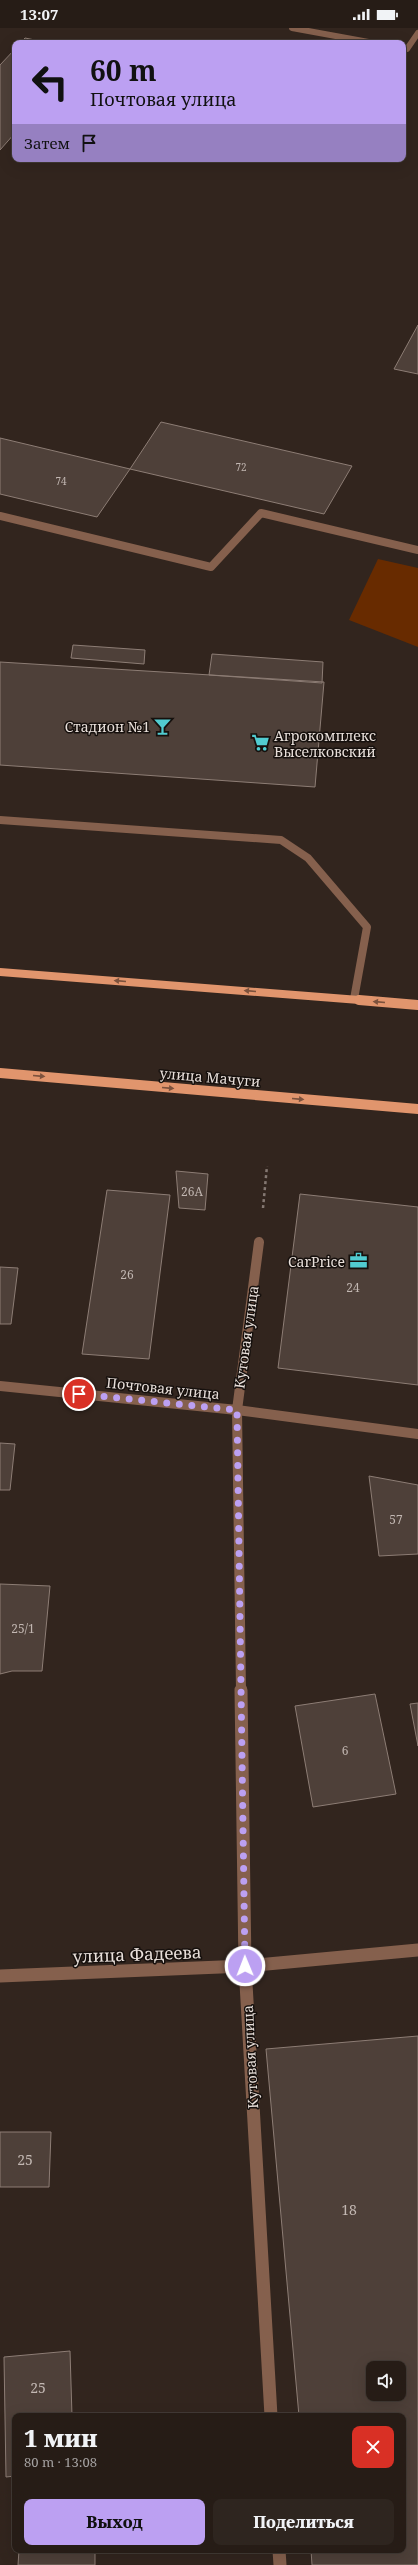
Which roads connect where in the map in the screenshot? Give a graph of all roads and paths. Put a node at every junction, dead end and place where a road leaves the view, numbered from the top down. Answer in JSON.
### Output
{"nodes":[{"id":1,"x":292,"y":28,"type":"edge"},
{"id":2,"x":418,"y":33,"type":"edge"},
{"id":3,"x":358,"y":40,"type":"edge"},
{"id":4,"x":406,"y":49,"type":"edge"},
{"id":5,"x":0,"y":516,"type":"edge"},
{"id":6,"x":418,"y":550,"type":"edge"},
{"id":7,"x":0,"y":820,"type":"edge"},
{"id":8,"x":0,"y":972,"type":"edge"},
{"id":9,"x":354,"y":999,"type":"junction"},
{"id":10,"x":418,"y":1005,"type":"edge"},
{"id":11,"x":0,"y":1073,"type":"edge"},
{"id":12,"x":418,"y":1109,"type":"edge"},
{"id":13,"x":267,"y":1166,"type":"dead end"},
{"id":14,"x":259,"y":1242,"type":"joint"},
{"id":15,"x":0,"y":1386,"type":"edge"},
{"id":16,"x":237,"y":1410,"type":"junction"},
{"id":17,"x":418,"y":1434,"type":"edge"},
{"id":18,"x":418,"y":1950,"type":"edge"},
{"id":19,"x":245,"y":1966,"type":"junction"},
{"id":20,"x":0,"y":1976,"type":"edge"},
{"id":21,"x":271,"y":2413,"type":"edge"},
{"id":22,"x":279,"y":2553,"type":"edge"},
{"id":23,"x":280,"y":2565,"type":"edge"}],
"edges":[{"from":1,"to":3,"type":"street"},
{"from":2,"to":4,"type":"street"},
{"from":5,"to":6,"type":"street"},
{"from":7,"to":9,"type":"street"},
{"from":9,"to":8,"type":"main road","one_way":true},
{"from":10,"to":9,"type":"main road","one_way":true},
{"from":11,"to":12,"type":"main road","name":"улица Мачуги","one_way":true},
{"from":13,"to":14,"type":"path"},
{"from":14,"to":16,"type":"street","name":"Кутовая улица"},
{"from":15,"to":16,"type":"street","name":"Почтовая улица"},
{"from":16,"to":17,"type":"street","name":"Почтовая улица"},
{"from":16,"to":19,"type":"street","name":"Кутовая улица"},
{"from":18,"to":19,"type":"street","name":"улица Фадеева"},
{"from":19,"to":20,"type":"street","name":"улица Фадеева"},
{"from":19,"to":21,"type":"street","name":"Кутовая улица"},
{"from":22,"to":23,"type":"street"}]}
